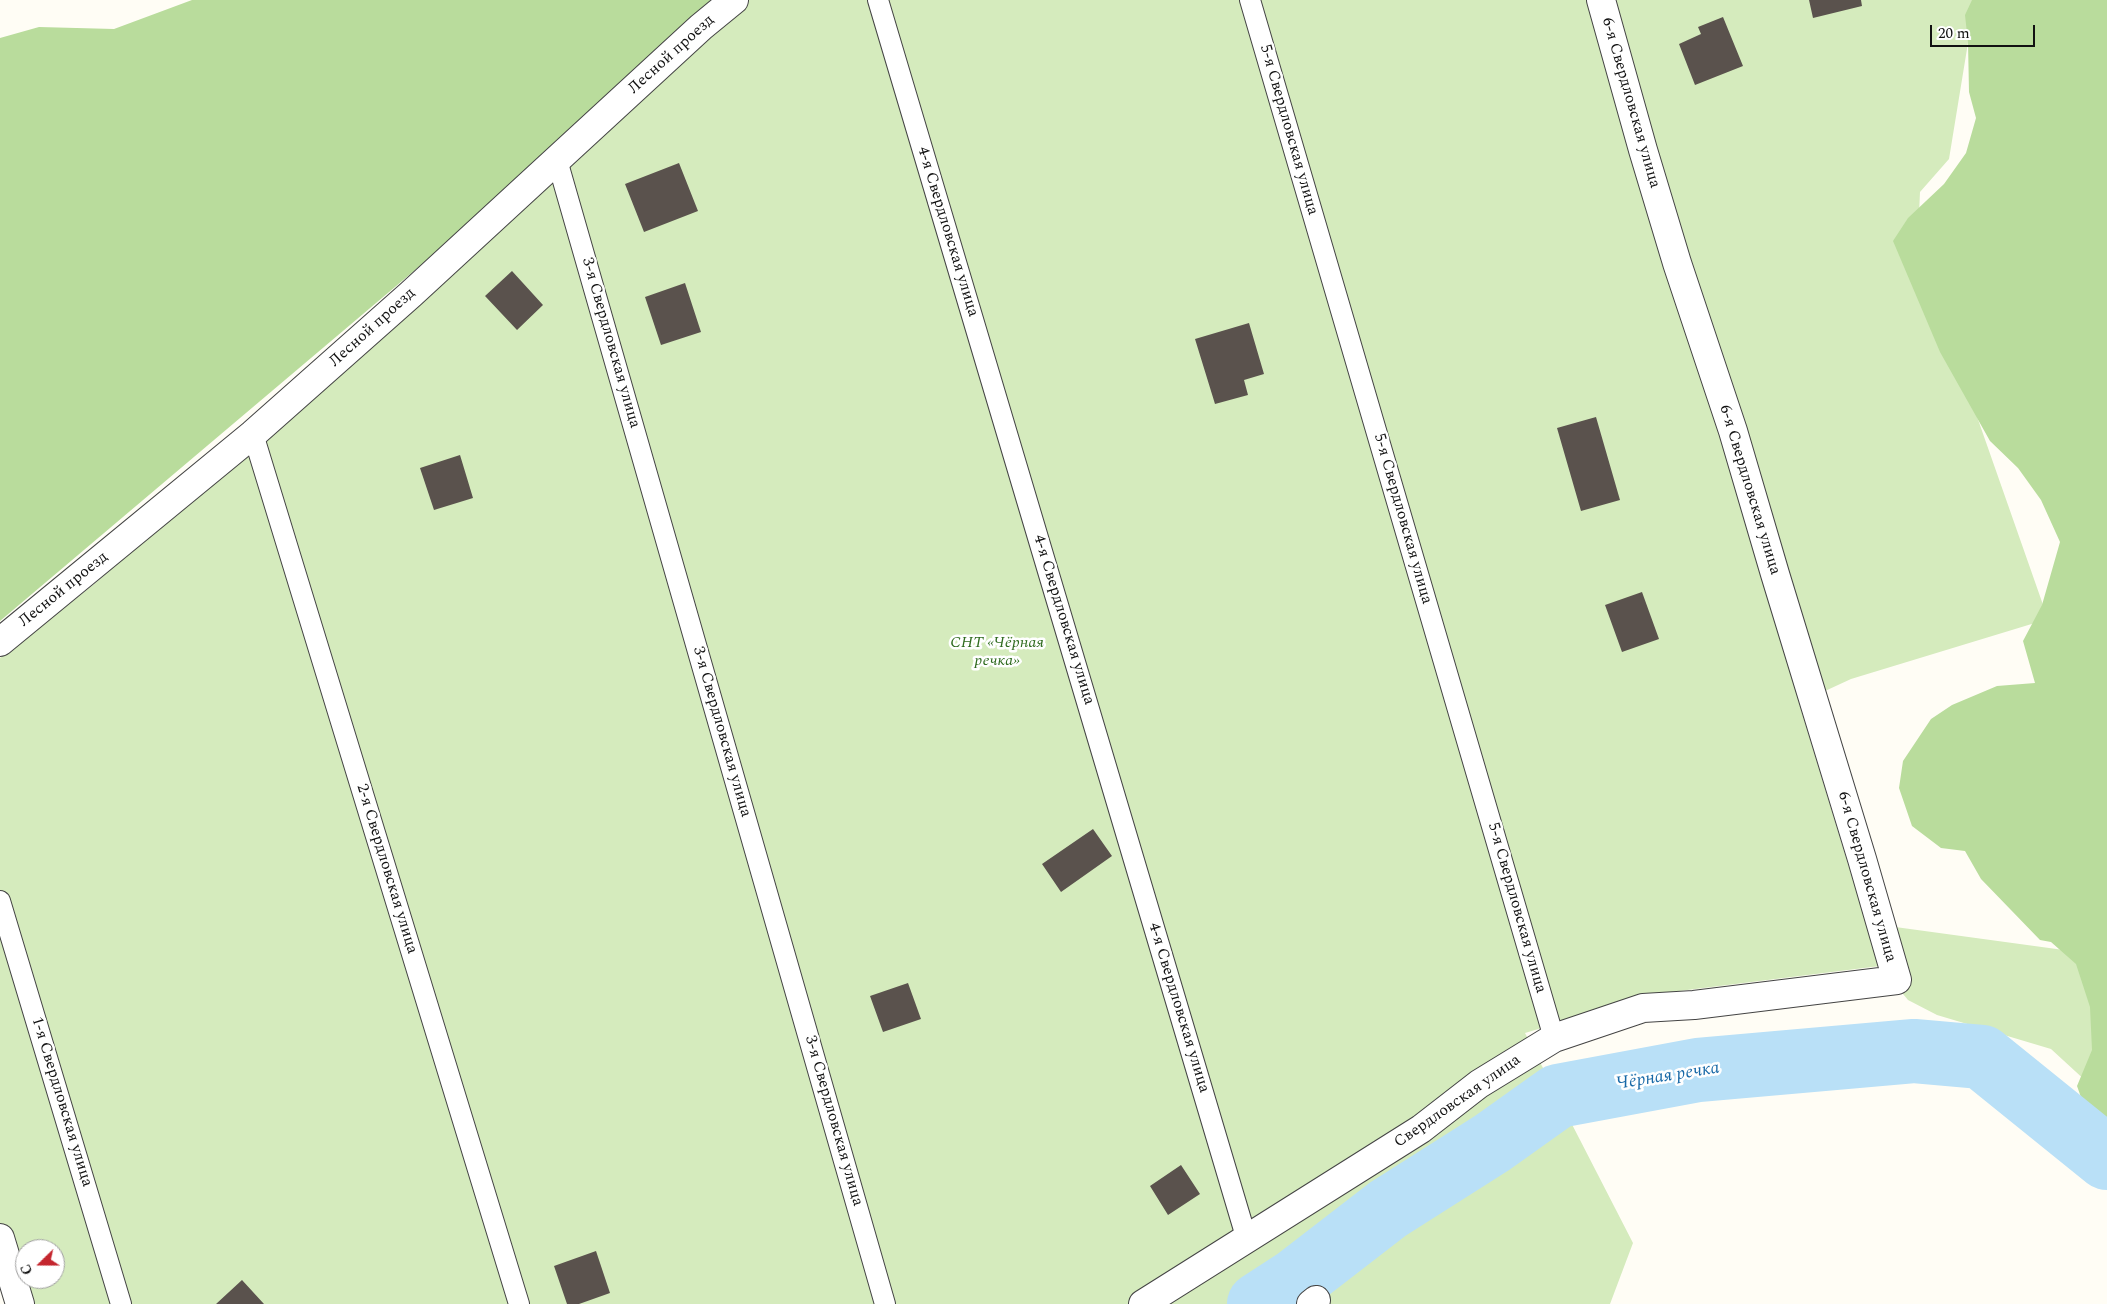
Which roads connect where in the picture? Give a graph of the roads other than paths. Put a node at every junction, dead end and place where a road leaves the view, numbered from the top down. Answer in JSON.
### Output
{"nodes":[{"id":1,"x":734,"y":0,"type":"edge"},
{"id":2,"x":878,"y":0,"type":"edge"},
{"id":3,"x":1250,"y":0,"type":"edge"},
{"id":4,"x":1601,"y":0,"type":"edge"},
{"id":5,"x":557,"y":160,"type":"junction"},
{"id":6,"x":253,"y":434,"type":"junction"},
{"id":7,"x":0,"y":642,"type":"edge"},
{"id":8,"x":0,"y":901,"type":"edge"},
{"id":9,"x":1897,"y":980,"type":"joint"},
{"id":10,"x":1554,"y":1038,"type":"junction"},
{"id":11,"x":0,"y":1238,"type":"edge"},
{"id":12,"x":1247,"y":1240,"type":"junction"},
{"id":13,"x":20,"y":1304,"type":"edge"},
{"id":14,"x":121,"y":1304,"type":"edge"},
{"id":15,"x":519,"y":1304,"type":"edge"},
{"id":16,"x":885,"y":1304,"type":"edge"},
{"id":17,"x":1143,"y":1304,"type":"edge"}],
"edges":[{"from":1,"to":5,"type":"street","name":"Лесной проезд"},
{"from":2,"to":12,"type":"lane","name":"4-я Свердловская улица"},
{"from":3,"to":10,"type":"lane","name":"5-я Свердловская улица"},
{"from":4,"to":9,"type":"street","name":"6-я Свердловская улица"},
{"from":5,"to":6,"type":"street","name":"Лесной проезд"},
{"from":5,"to":16,"type":"lane","name":"3-я Свердловская улица"},
{"from":6,"to":7,"type":"street","name":"Лесной проезд"},
{"from":6,"to":15,"type":"lane","name":"2-я Свердловская улица"},
{"from":8,"to":14,"type":"lane","name":"1-я Свердловская улица"},
{"from":9,"to":10,"type":"street","name":"Свердловская улица"},
{"from":10,"to":12,"type":"street","name":"Свердловская улица"},
{"from":11,"to":13,"type":"street"},
{"from":12,"to":17,"type":"street","name":"Свердловская улица"}]}
